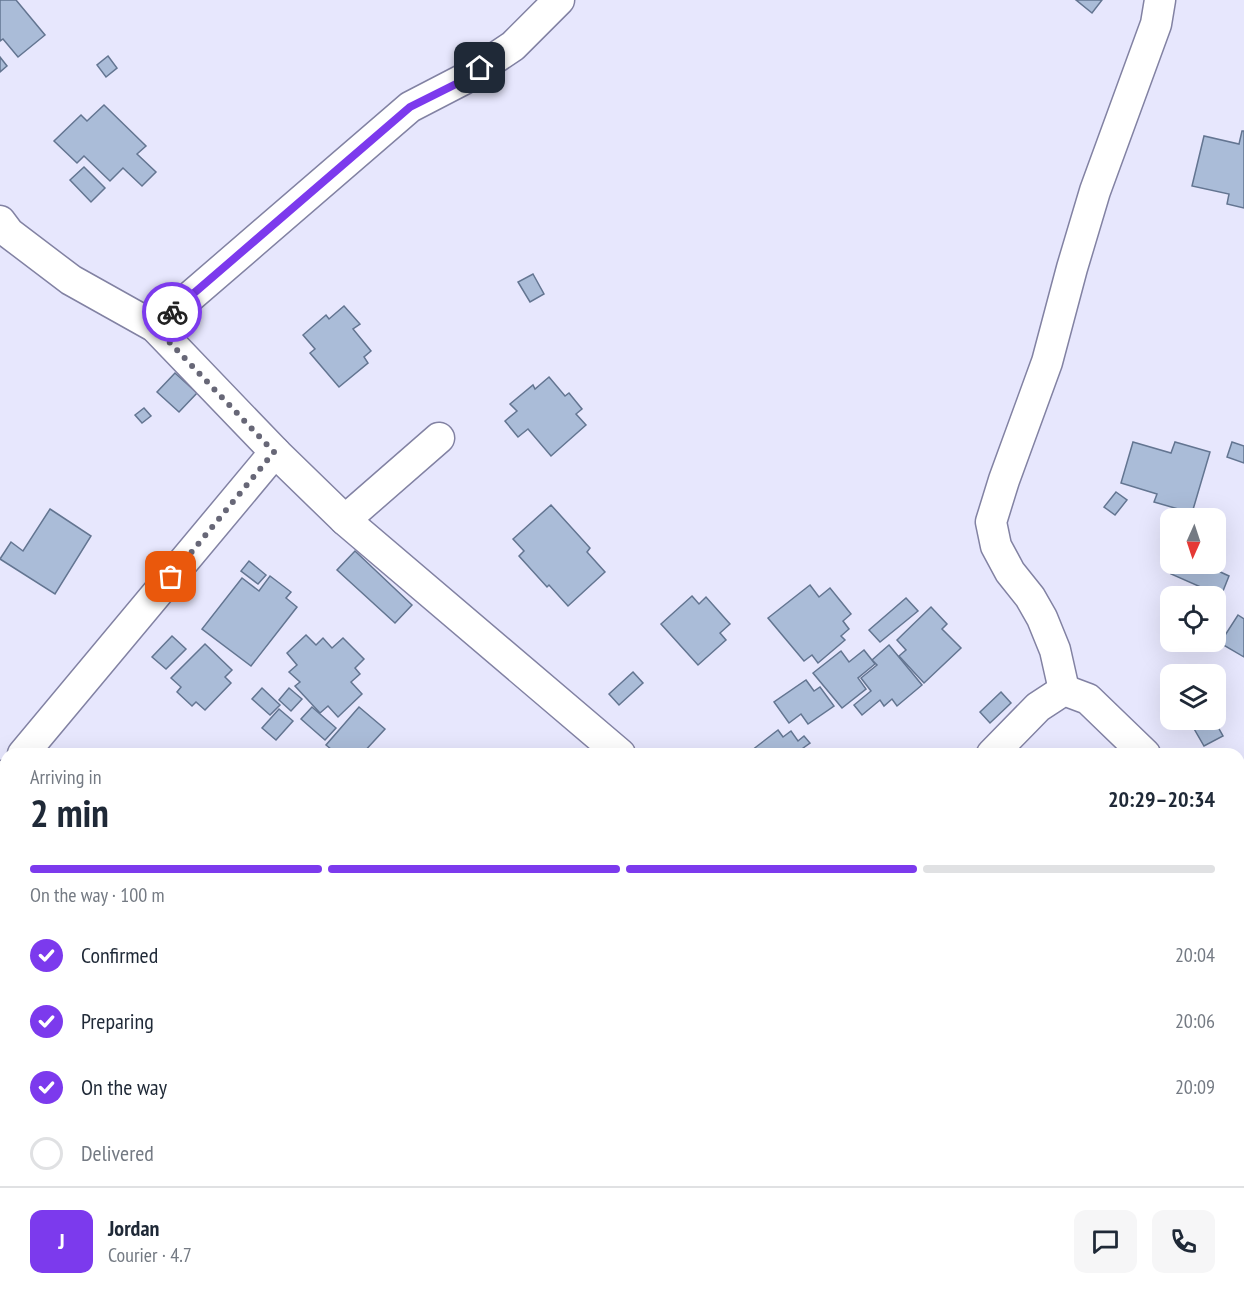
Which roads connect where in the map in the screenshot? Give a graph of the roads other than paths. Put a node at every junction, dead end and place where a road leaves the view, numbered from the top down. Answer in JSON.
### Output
{"nodes":[{"id":1,"x":559,"y":0,"type":"edge"},
{"id":2,"x":1160,"y":0,"type":"edge"},
{"id":3,"x":3,"y":233,"type":"edge"},
{"id":4,"x":155,"y":327,"type":"junction"},
{"id":5,"x":439,"y":438,"type":"dead end"},
{"id":6,"x":274,"y":452,"type":"junction"},
{"id":7,"x":345,"y":520,"type":"junction"},
{"id":8,"x":1064,"y":690,"type":"junction"},
{"id":9,"x":28,"y":748,"type":"edge"},
{"id":10,"x":613,"y":748,"type":"edge"},
{"id":11,"x":998,"y":748,"type":"edge"},
{"id":12,"x":1138,"y":748,"type":"edge"}],
"edges":[{"from":1,"to":4,"type":"street"},
{"from":2,"to":8,"type":"street"},
{"from":3,"to":4,"type":"street"},
{"from":4,"to":6,"type":"street"},
{"from":5,"to":7,"type":"street"},
{"from":6,"to":7,"type":"street"},
{"from":6,"to":9,"type":"street"},
{"from":7,"to":10,"type":"street"},
{"from":8,"to":11,"type":"street"},
{"from":8,"to":12,"type":"street"}]}
